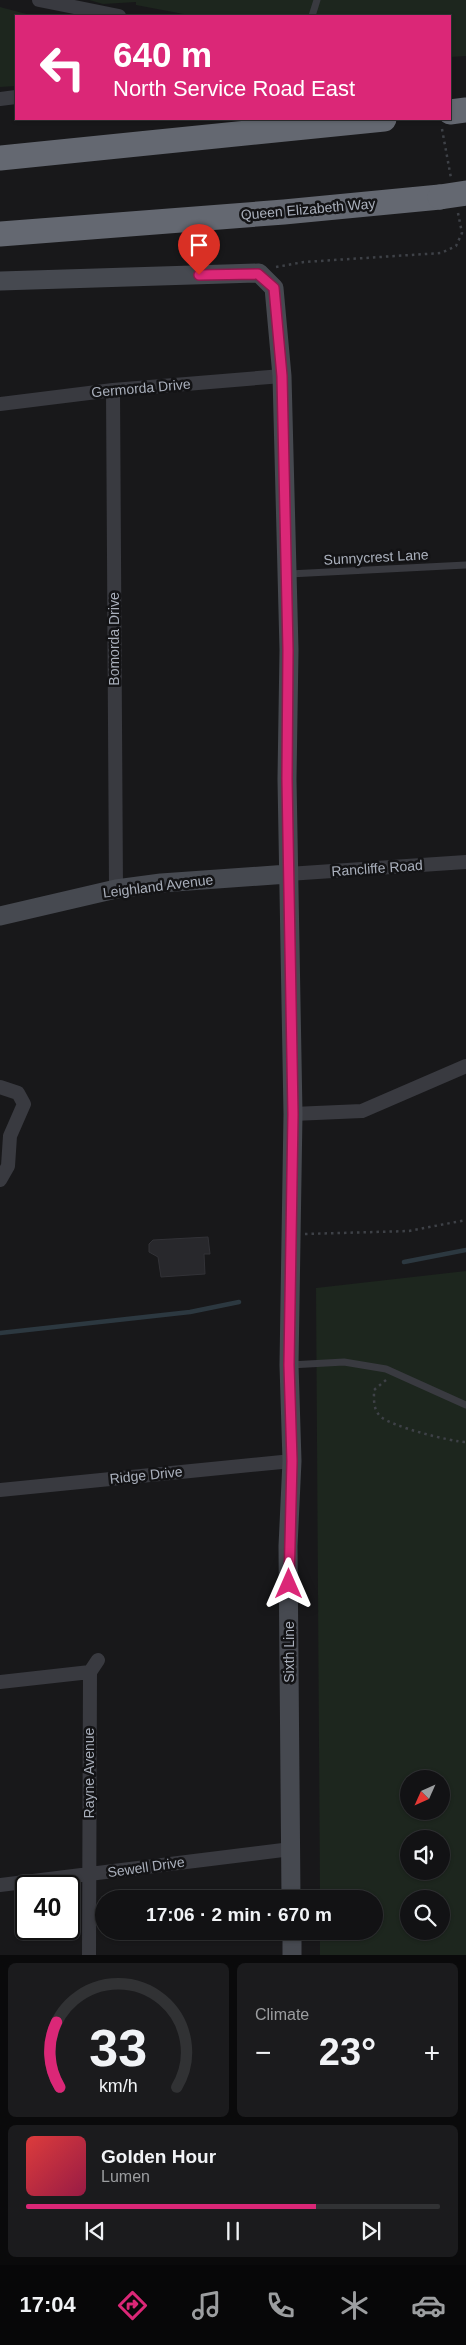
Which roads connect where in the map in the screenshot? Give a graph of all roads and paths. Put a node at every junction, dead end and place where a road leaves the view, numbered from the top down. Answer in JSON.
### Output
{"nodes":[{"id":1,"x":39,"y":0,"type":"edge"},
{"id":2,"x":317,"y":0,"type":"edge"},
{"id":3,"x":114,"y":15,"type":"edge"},
{"id":4,"x":312,"y":15,"type":"edge"},
{"id":5,"x":15,"y":97,"type":"edge"},
{"id":6,"x":0,"y":99,"type":"edge"},
{"id":7,"x":466,"y":110,"type":"edge"},
{"id":8,"x":451,"y":118,"type":"edge"},
{"id":9,"x":374,"y":120,"type":"edge"},
{"id":10,"x":446,"y":120,"type":"edge"},
{"id":11,"x":0,"y":158,"type":"edge"},
{"id":12,"x":454,"y":195,"type":"edge"},
{"id":13,"x":0,"y":234,"type":"edge"},
{"id":14,"x":258,"y":274,"type":"junction"},
{"id":15,"x":0,"y":281,"type":"edge"},
{"id":16,"x":282,"y":376,"type":"junction"},
{"id":17,"x":113,"y":390,"type":"junction"},
{"id":18,"x":0,"y":404,"type":"edge"},
{"id":19,"x":466,"y":565,"type":"edge"},
{"id":20,"x":287,"y":574,"type":"junction"},
{"id":21,"x":466,"y":862,"type":"edge"},
{"id":22,"x":288,"y":874,"type":"junction"},
{"id":23,"x":116,"y":889,"type":"junction"},
{"id":24,"x":0,"y":916,"type":"edge"},
{"id":25,"x":466,"y":1066,"type":"edge"},
{"id":26,"x":0,"y":1086,"type":"edge"},
{"id":27,"x":293,"y":1114,"type":"junction"},
{"id":28,"x":0,"y":1180,"type":"edge"},
{"id":29,"x":466,"y":1220,"type":"edge"},
{"id":30,"x":291,"y":1235,"type":"junction"},
{"id":31,"x":289,"y":1365,"type":"junction"},
{"id":32,"x":395,"y":1373,"type":"junction"},
{"id":33,"x":466,"y":1405,"type":"edge"},
{"id":34,"x":466,"y":1442,"type":"edge"},
{"id":35,"x":292,"y":1461,"type":"junction"},
{"id":36,"x":0,"y":1490,"type":"edge"},
{"id":37,"x":0,"y":1682,"type":"edge"},
{"id":38,"x":291,"y":1849,"type":"junction"},
{"id":39,"x":89,"y":1874,"type":"junction"},
{"id":40,"x":0,"y":1885,"type":"edge"},
{"id":41,"x":292,"y":1890,"type":"edge"},
{"id":42,"x":292,"y":1940,"type":"edge"},
{"id":43,"x":89,"y":1955,"type":"edge"},
{"id":44,"x":292,"y":1955,"type":"edge"}],
"edges":[{"from":1,"to":3,"type":"street"},
{"from":2,"to":4,"type":"lane"},
{"from":5,"to":6,"type":"street"},
{"from":7,"to":8,"type":"highway"},
{"from":9,"to":11,"type":"highway"},
{"from":10,"to":12,"type":"path"},
{"from":12,"to":13,"type":"highway","name":"Queen Elizabeth Way"},
{"from":12,"to":14,"type":"path"},
{"from":14,"to":15,"type":"street"},
{"from":14,"to":16,"type":"street","name":"Sixth Line"},
{"from":16,"to":17,"type":"street","name":"Germorda Drive"},
{"from":16,"to":20,"type":"street","name":"Sixth Line"},
{"from":17,"to":18,"type":"street","name":"Germorda Drive"},
{"from":17,"to":23,"type":"street","name":"Bomorda Drive"},
{"from":19,"to":20,"type":"lane","name":"Sunnycrest Lane"},
{"from":20,"to":22,"type":"street","name":"Sixth Line"},
{"from":21,"to":22,"type":"street","name":"Rancliffe Road"},
{"from":22,"to":23,"type":"street","name":"Leighland Avenue"},
{"from":22,"to":27,"type":"street","name":"Sixth Line"},
{"from":23,"to":24,"type":"street","name":"Leighland Avenue"},
{"from":25,"to":27,"type":"street"},
{"from":26,"to":28,"type":"street"},
{"from":27,"to":30,"type":"street","name":"Sixth Line"},
{"from":29,"to":30,"type":"path"},
{"from":30,"to":31,"type":"street","name":"Sixth Line"},
{"from":31,"to":32,"type":"lane"},
{"from":31,"to":35,"type":"street","name":"Sixth Line"},
{"from":32,"to":33,"type":"lane"},
{"from":32,"to":34,"type":"path"},
{"from":35,"to":36,"type":"street","name":"Ridge Drive"},
{"from":35,"to":38,"type":"street","name":"Sixth Line"},
{"from":37,"to":39,"type":"street","name":"Rayne Avenue"},
{"from":38,"to":39,"type":"street","name":"Sewell Drive"},
{"from":38,"to":41,"type":"street","name":"Sixth Line"},
{"from":39,"to":40,"type":"street","name":"Sewell Drive"},
{"from":39,"to":43,"type":"street","name":"Rayne Avenue"},
{"from":42,"to":44,"type":"street"}]}
